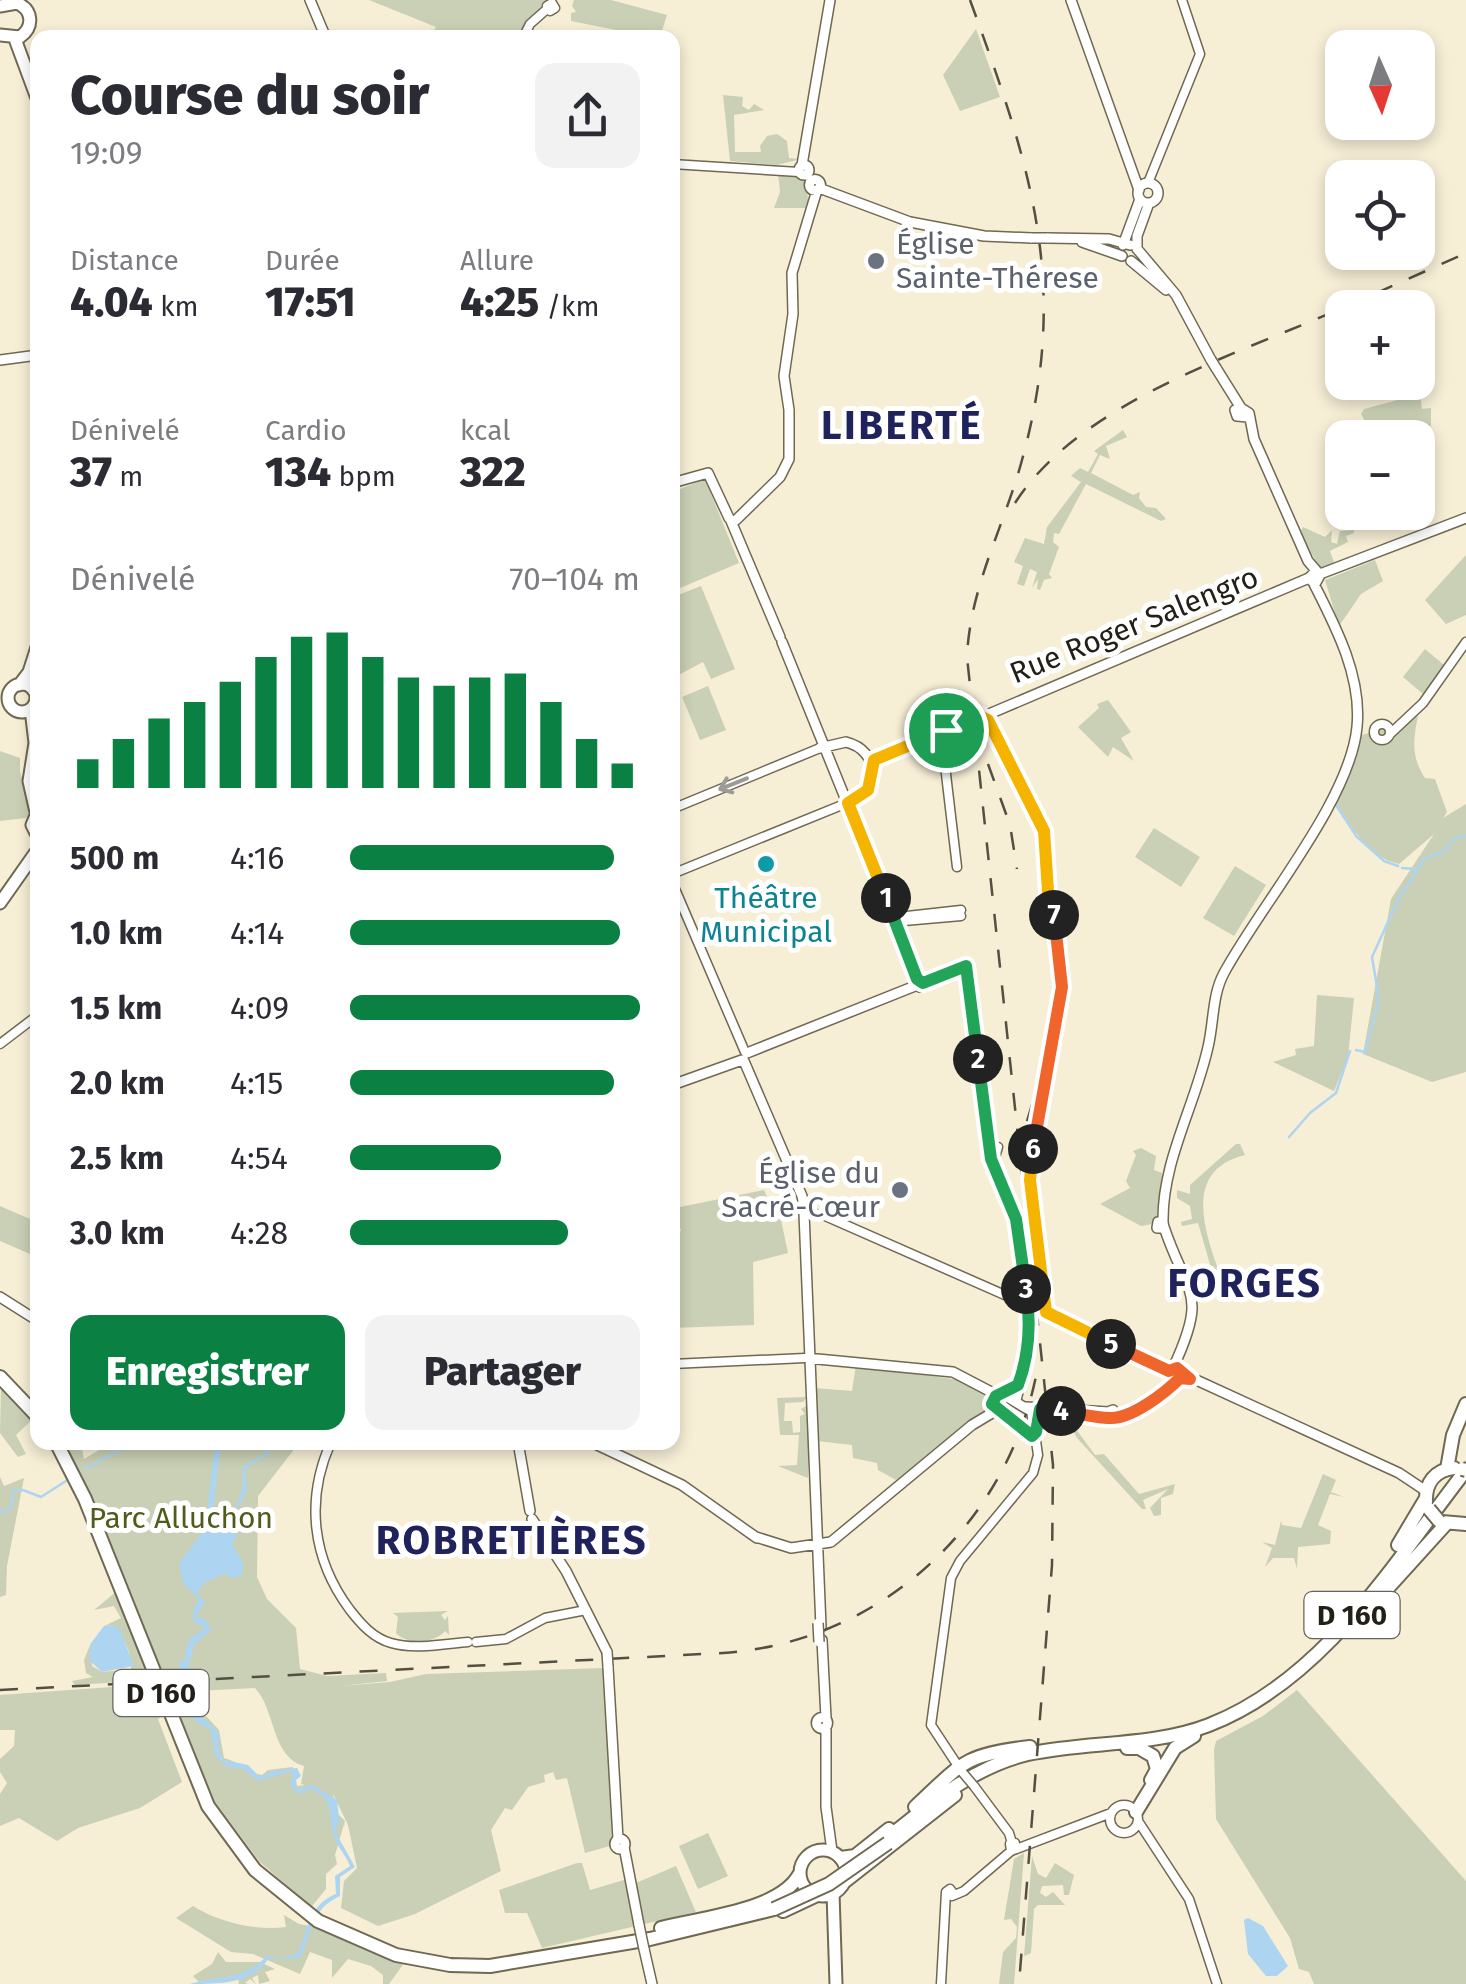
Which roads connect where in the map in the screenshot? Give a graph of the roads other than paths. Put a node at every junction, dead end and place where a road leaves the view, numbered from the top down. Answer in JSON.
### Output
{"nodes":[{"id":1,"x":312,"y":0,"type":"edge"},
{"id":2,"x":830,"y":0,"type":"edge"},
{"id":3,"x":1071,"y":0,"type":"edge"},
{"id":4,"x":1182,"y":0,"type":"edge"},
{"id":5,"x":1,"y":5,"type":"edge"},
{"id":6,"x":554,"y":5,"type":"edge"},
{"id":7,"x":324,"y":30,"type":"edge"},
{"id":8,"x":527,"y":30,"type":"edge"},
{"id":9,"x":0,"y":35,"type":"edge"},
{"id":10,"x":15,"y":39,"type":"junction"},
{"id":11,"x":30,"y":79,"type":"edge"},
{"id":12,"x":680,"y":164,"type":"edge"},
{"id":13,"x":809,"y":178,"type":"junction"},
{"id":14,"x":1146,"y":187,"type":"junction"},
{"id":15,"x":1062,"y":238,"type":"junction"},
{"id":16,"x":1127,"y":249,"type":"junction"},
{"id":17,"x":30,"y":356,"type":"edge"},
{"id":18,"x":0,"y":360,"type":"edge"},
{"id":19,"x":680,"y":481,"type":"edge"},
{"id":20,"x":733,"y":518,"type":"junction"},
{"id":21,"x":1466,"y":518,"type":"edge"},
{"id":22,"x":1316,"y":578,"type":"junction"},
{"id":23,"x":1464,"y":642,"type":"edge"},
{"id":24,"x":30,"y":669,"type":"edge"},
{"id":25,"x":29,"y":672,"type":"junction"},
{"id":26,"x":30,"y":678,"type":"edge"},
{"id":27,"x":19,"y":685,"type":"junction"},
{"id":28,"x":30,"y":688,"type":"edge"},
{"id":29,"x":29,"y":714,"type":"joint"},
{"id":30,"x":987,"y":717,"type":"junction"},
{"id":31,"x":30,"y":719,"type":"edge"},
{"id":32,"x":1405,"y":719,"type":"junction"},
{"id":33,"x":1388,"y":724,"type":"junction"},
{"id":34,"x":1355,"y":728,"type":"junction"},
{"id":35,"x":941,"y":732,"type":"junction"},
{"id":36,"x":1375,"y":732,"type":"junction"},
{"id":37,"x":1390,"y":734,"type":"junction"},
{"id":38,"x":822,"y":746,"type":"junction"},
{"id":39,"x":872,"y":760,"type":"junction"},
{"id":40,"x":848,"y":803,"type":"junction"},
{"id":41,"x":680,"y":806,"type":"edge"},
{"id":42,"x":30,"y":856,"type":"edge"},
{"id":43,"x":30,"y":860,"type":"edge"},
{"id":44,"x":28,"y":863,"type":"junction"},
{"id":45,"x":956,"y":867,"type":"dead end"},
{"id":46,"x":680,"y":871,"type":"edge"},
{"id":47,"x":680,"y":901,"type":"edge"},
{"id":48,"x":0,"y":903,"type":"edge"},
{"id":49,"x":961,"y":913,"type":"dead end"},
{"id":50,"x":896,"y":921,"type":"junction"},
{"id":51,"x":919,"y":982,"type":"junction"},
{"id":52,"x":30,"y":1021,"type":"edge"},
{"id":53,"x":0,"y":1044,"type":"edge"},
{"id":54,"x":745,"y":1055,"type":"junction"},
{"id":55,"x":680,"y":1082,"type":"edge"},
{"id":56,"x":804,"y":1213,"type":"junction"},
{"id":57,"x":1026,"y":1286,"type":"junction"},
{"id":58,"x":0,"y":1296,"type":"edge"},
{"id":59,"x":1022,"y":1303,"type":"junction"},
{"id":60,"x":30,"y":1314,"type":"edge"},
{"id":61,"x":30,"y":1314,"type":"edge"},
{"id":62,"x":1030,"y":1318,"type":"junction"},
{"id":63,"x":807,"y":1322,"type":"junction"},
{"id":64,"x":807,"y":1358,"type":"junction"},
{"id":65,"x":680,"y":1364,"type":"edge"},
{"id":66,"x":0,"y":1374,"type":"edge"},
{"id":67,"x":1177,"y":1374,"type":"junction"},
{"id":68,"x":1018,"y":1385,"type":"junction"},
{"id":69,"x":30,"y":1401,"type":"edge"},
{"id":70,"x":994,"y":1401,"type":"junction"},
{"id":71,"x":1016,"y":1402,"type":"junction"},
{"id":72,"x":1466,"y":1404,"type":"edge"},
{"id":73,"x":1026,"y":1407,"type":"junction"},
{"id":74,"x":30,"y":1408,"type":"edge"},
{"id":75,"x":1113,"y":1414,"type":"junction"},
{"id":76,"x":1035,"y":1419,"type":"junction"},
{"id":77,"x":1466,"y":1421,"type":"edge"},
{"id":78,"x":1022,"y":1431,"type":"junction"},
{"id":79,"x":1035,"y":1434,"type":"junction"},
{"id":80,"x":63,"y":1450,"type":"edge"},
{"id":81,"x":328,"y":1450,"type":"edge"},
{"id":82,"x":519,"y":1450,"type":"edge"},
{"id":83,"x":607,"y":1450,"type":"edge"},
{"id":84,"x":1038,"y":1451,"type":"junction"},
{"id":85,"x":1461,"y":1471,"type":"edge"},
{"id":86,"x":1428,"y":1494,"type":"junction"},
{"id":87,"x":1443,"y":1523,"type":"junction"},
{"id":88,"x":1466,"y":1524,"type":"edge"},
{"id":89,"x":817,"y":1529,"type":"junction"},
{"id":90,"x":841,"y":1532,"type":"junction"},
{"id":91,"x":756,"y":1538,"type":"junction"},
{"id":92,"x":819,"y":1549,"type":"junction"},
{"id":93,"x":586,"y":1610,"type":"junction"},
{"id":94,"x":820,"y":1625,"type":"junction"},
{"id":95,"x":1314,"y":1660,"type":"junction"},
{"id":96,"x":1196,"y":1734,"type":"junction"},
{"id":97,"x":1125,"y":1744,"type":"junction"},
{"id":98,"x":1054,"y":1746,"type":"junction"},
{"id":99,"x":968,"y":1776,"type":"junction"},
{"id":100,"x":1134,"y":1812,"type":"junction"},
{"id":101,"x":1111,"y":1813,"type":"junction"},
{"id":102,"x":906,"y":1815,"type":"junction"},
{"id":103,"x":1083,"y":1826,"type":"junction"},
{"id":104,"x":1112,"y":1826,"type":"junction"},
{"id":105,"x":1131,"y":1830,"type":"junction"},
{"id":106,"x":886,"y":1841,"type":"junction"},
{"id":107,"x":1013,"y":1847,"type":"junction"},
{"id":108,"x":831,"y":1853,"type":"junction"},
{"id":109,"x":1160,"y":1854,"type":"junction"},
{"id":110,"x":796,"y":1880,"type":"junction"},
{"id":111,"x":844,"y":1882,"type":"junction"},
{"id":112,"x":824,"y":1895,"type":"junction"},
{"id":113,"x":646,"y":1937,"type":"junction"},
{"id":114,"x":652,"y":1984,"type":"edge"},
{"id":115,"x":833,"y":1984,"type":"edge"},
{"id":116,"x":941,"y":1984,"type":"edge"},
{"id":117,"x":1217,"y":1984,"type":"edge"}],
"edges":[{"from":1,"to":7,"type":"main road"},
{"from":2,"to":13,"type":"main road"},
{"from":3,"to":14,"type":"main road"},
{"from":4,"to":14,"type":"street"},
{"from":5,"to":10,"type":"main road"},
{"from":6,"to":8,"type":"street"},
{"from":9,"to":10,"type":"main road"},
{"from":10,"to":11,"type":"main road"},
{"from":12,"to":13,"type":"street"},
{"from":13,"to":15,"type":"main road","bridge":true},
{"from":13,"to":20,"type":"main road"},
{"from":14,"to":16,"type":"main road"},
{"from":14,"to":16,"type":"main road"},
{"from":15,"to":16,"type":"main road"},
{"from":15,"to":16,"type":"main road"},
{"from":16,"to":22,"type":"main road"},
{"from":17,"to":18,"type":"main road"},
{"from":19,"to":20,"type":"main road"},
{"from":20,"to":38,"type":"main road"},
{"from":21,"to":22,"type":"main road"},
{"from":22,"to":30,"type":"main road","name":"Rue Roger Salengro"},
{"from":22,"to":34,"type":"main road"},
{"from":23,"to":32,"type":"street"},
{"from":24,"to":25,"type":"main road"},
{"from":25,"to":26,"type":"main road"},
{"from":25,"to":27,"type":"main road"},
{"from":27,"to":28,"type":"main road"},
{"from":27,"to":29,"type":"main road"},
{"from":29,"to":31,"type":"main road"},
{"from":30,"to":35,"type":"main road","name":"Rue Roger Salengro"},
{"from":30,"to":67,"type":"street"},
{"from":32,"to":33,"type":"street"},
{"from":32,"to":37,"type":"street"},
{"from":33,"to":36,"type":"street"},
{"from":33,"to":37,"type":"street"},
{"from":34,"to":36,"type":"street"},
{"from":34,"to":67,"type":"main road"},
{"from":35,"to":39,"type":"main road","name":"Rue Roger Salengro"},
{"from":35,"to":45,"type":"street"},
{"from":36,"to":37,"type":"street"},
{"from":38,"to":39,"type":"main road"},
{"from":38,"to":40,"type":"main road"},
{"from":38,"to":41,"type":"street","one_way":true},
{"from":39,"to":40,"type":"main road"},
{"from":40,"to":46,"type":"street"},
{"from":40,"to":50,"type":"main road"},
{"from":42,"to":44,"type":"main road"},
{"from":43,"to":44,"type":"main road"},
{"from":44,"to":48,"type":"main road"},
{"from":47,"to":54,"type":"street"},
{"from":49,"to":50,"type":"street"},
{"from":50,"to":51,"type":"main road"},
{"from":51,"to":54,"type":"main road"},
{"from":51,"to":57,"type":"street"},
{"from":52,"to":53,"type":"street"},
{"from":54,"to":55,"type":"main road"},
{"from":54,"to":56,"type":"main road"},
{"from":56,"to":59,"type":"street"},
{"from":56,"to":63,"type":"main road"},
{"from":57,"to":59,"type":"street"},
{"from":57,"to":62,"type":"street"},
{"from":58,"to":60,"type":"main road"},
{"from":58,"to":61,"type":"main road"},
{"from":59,"to":62,"type":"street"},
{"from":62,"to":68,"type":"street"},
{"from":63,"to":64,"type":"main road"},
{"from":63,"to":64,"type":"main road"},
{"from":64,"to":65,"type":"street"},
{"from":64,"to":70,"type":"main road"},
{"from":64,"to":89,"type":"main road"},
{"from":66,"to":69,"type":"highway"},
{"from":66,"to":74,"type":"highway"},
{"from":67,"to":75,"type":"main road"},
{"from":67,"to":86,"type":"main road"},
{"from":68,"to":70,"type":"street"},
{"from":68,"to":71,"type":"street"},
{"from":70,"to":71,"type":"main road"},
{"from":70,"to":78,"type":"main road"},
{"from":70,"to":90,"type":"main road"},
{"from":71,"to":73,"type":"main road"},
{"from":72,"to":85,"type":"highway","number":"D 160"},
{"from":73,"to":75,"type":"main road"},
{"from":73,"to":76,"type":"main road"},
{"from":75,"to":76,"type":"main road"},
{"from":76,"to":79,"type":"main road"},
{"from":77,"to":85,"type":"highway"},
{"from":78,"to":79,"type":"main road"},
{"from":78,"to":84,"type":"street"},
{"from":79,"to":84,"type":"street"},
{"from":80,"to":113,"type":"highway","number":"D 160"},
{"from":81,"to":93,"type":"street"},
{"from":82,"to":93,"type":"main road"},
{"from":83,"to":91,"type":"main road"},
{"from":84,"to":99,"type":"street"},
{"from":85,"to":86,"type":"highway"},
{"from":85,"to":95,"type":"highway","number":"D 160"},
{"from":86,"to":87,"type":"highway","bridge":true},
{"from":86,"to":95,"type":"highway","number":"D 160"},
{"from":87,"to":88,"type":"highway"},
{"from":87,"to":95,"type":"highway","number":"D 160"},
{"from":89,"to":90,"type":"main road"},
{"from":89,"to":92,"type":"main road"},
{"from":90,"to":92,"type":"main road"},
{"from":91,"to":92,"type":"main road"},
{"from":91,"to":92,"type":"main road"},
{"from":92,"to":94,"type":"main road"},
{"from":92,"to":94,"type":"main road"},
{"from":93,"to":113,"type":"main road","bridge":true},
{"from":94,"to":108,"type":"main road","bridge":true},
{"from":95,"to":96,"type":"highway","number":"D 160"},
{"from":95,"to":97,"type":"highway","number":"D 160"},
{"from":96,"to":97,"type":"highway","number":"D 160"},
{"from":96,"to":100,"type":"highway"},
{"from":97,"to":98,"type":"highway"},
{"from":97,"to":99,"type":"highway","number":"D 160"},
{"from":97,"to":100,"type":"highway"},
{"from":97,"to":106,"type":"highway","number":"D 160"},
{"from":98,"to":99,"type":"highway"},
{"from":98,"to":102,"type":"highway"},
{"from":99,"to":102,"type":"highway"},
{"from":99,"to":106,"type":"highway","number":"D 160"},
{"from":99,"to":107,"type":"street"},
{"from":99,"to":111,"type":"highway"},
{"from":100,"to":101,"type":"street"},
{"from":100,"to":105,"type":"street"},
{"from":100,"to":109,"type":"street"},
{"from":101,"to":103,"type":"street"},
{"from":101,"to":104,"type":"street"},
{"from":102,"to":108,"type":"highway"},
{"from":103,"to":104,"type":"street"},
{"from":103,"to":107,"type":"street"},
{"from":104,"to":105,"type":"street"},
{"from":105,"to":109,"type":"street"},
{"from":106,"to":113,"type":"highway","number":"D 160","bridge":true},
{"from":107,"to":116,"type":"street"},
{"from":108,"to":110,"type":"main road"},
{"from":108,"to":111,"type":"main road"},
{"from":109,"to":117,"type":"street"},
{"from":110,"to":112,"type":"main road"},
{"from":110,"to":113,"type":"highway"},
{"from":111,"to":112,"type":"main road"},
{"from":112,"to":113,"type":"highway","number":"D 160"},
{"from":112,"to":115,"type":"main road"},
{"from":113,"to":114,"type":"main road"}]}
